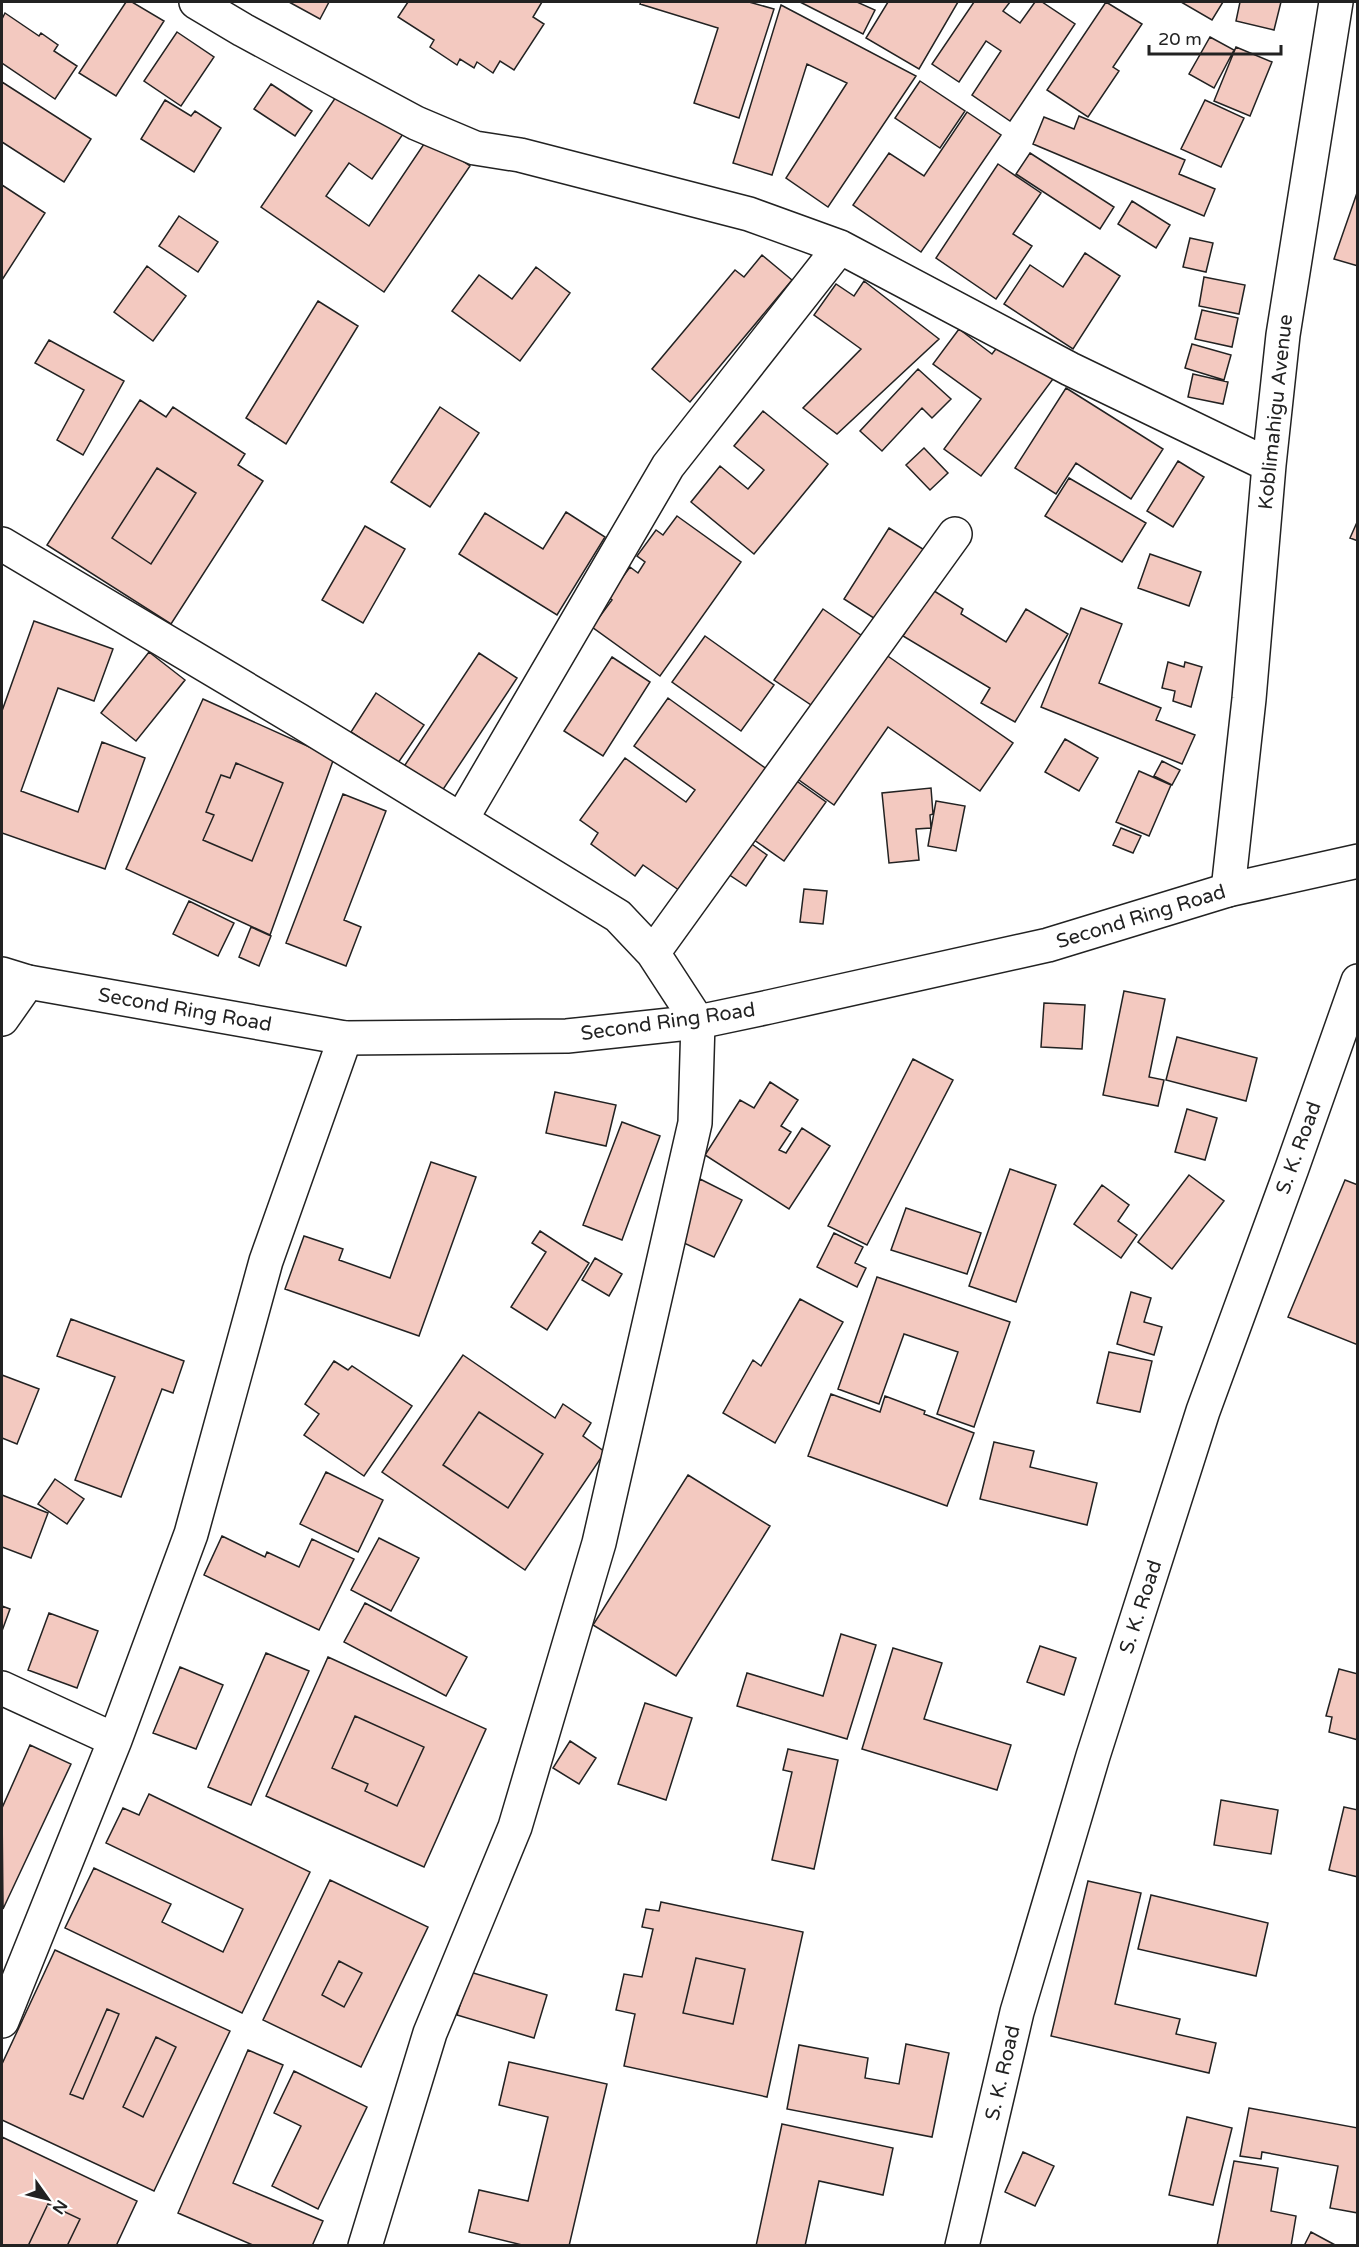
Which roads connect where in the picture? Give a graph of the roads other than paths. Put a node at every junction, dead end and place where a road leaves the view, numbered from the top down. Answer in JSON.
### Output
{"nodes":[{"id":1,"x":196,"y":2,"type":"edge"},
{"id":2,"x":1336,"y":2,"type":"edge"},
{"id":3,"x":840,"y":247,"type":"junction"},
{"id":4,"x":1269,"y":465,"type":"junction"},
{"id":5,"x":955,"y":534,"type":"dead end"},
{"id":6,"x":2,"y":544,"type":"edge"},
{"id":7,"x":461,"y":820,"type":"junction"},
{"id":8,"x":1358,"y":861,"type":"edge"},
{"id":9,"x":1228,"y":890,"type":"junction"},
{"id":10,"x":653,"y":953,"type":"junction"},
{"id":11,"x":15,"y":978,"type":"edge"},
{"id":12,"x":1358,"y":981,"type":"edge"},
{"id":13,"x":2,"y":1019,"type":"edge"},
{"id":14,"x":698,"y":1022,"type":"junction"},
{"id":15,"x":345,"y":1038,"type":"junction"},
{"id":16,"x":2,"y":1688,"type":"edge"},
{"id":17,"x":115,"y":1740,"type":"junction"},
{"id":18,"x":2,"y":2021,"type":"edge"},
{"id":19,"x":365,"y":2246,"type":"edge"},
{"id":20,"x":962,"y":2246,"type":"edge"}],
"edges":[{"from":1,"to":3,"type":"street"},
{"from":2,"to":4,"type":"street","name":"Koblimahigu Avenue"},
{"from":3,"to":4,"type":"street"},
{"from":3,"to":7,"type":"street"},
{"from":4,"to":9,"type":"street","name":"Koblimahigu Avenue"},
{"from":5,"to":10,"type":"street"},
{"from":6,"to":7,"type":"street"},
{"from":7,"to":10,"type":"street"},
{"from":8,"to":9,"type":"street","name":"Second Ring Road"},
{"from":9,"to":14,"type":"street","name":"Second Ring Road"},
{"from":10,"to":14,"type":"street"},
{"from":11,"to":13,"type":"street"},
{"from":11,"to":15,"type":"street","name":"Second Ring Road"},
{"from":12,"to":20,"type":"street","name":"S. K. Road"},
{"from":14,"to":15,"type":"street","name":"Second Ring Road"},
{"from":14,"to":19,"type":"street"},
{"from":15,"to":17,"type":"street"},
{"from":16,"to":17,"type":"street"},
{"from":17,"to":18,"type":"street"}]}
